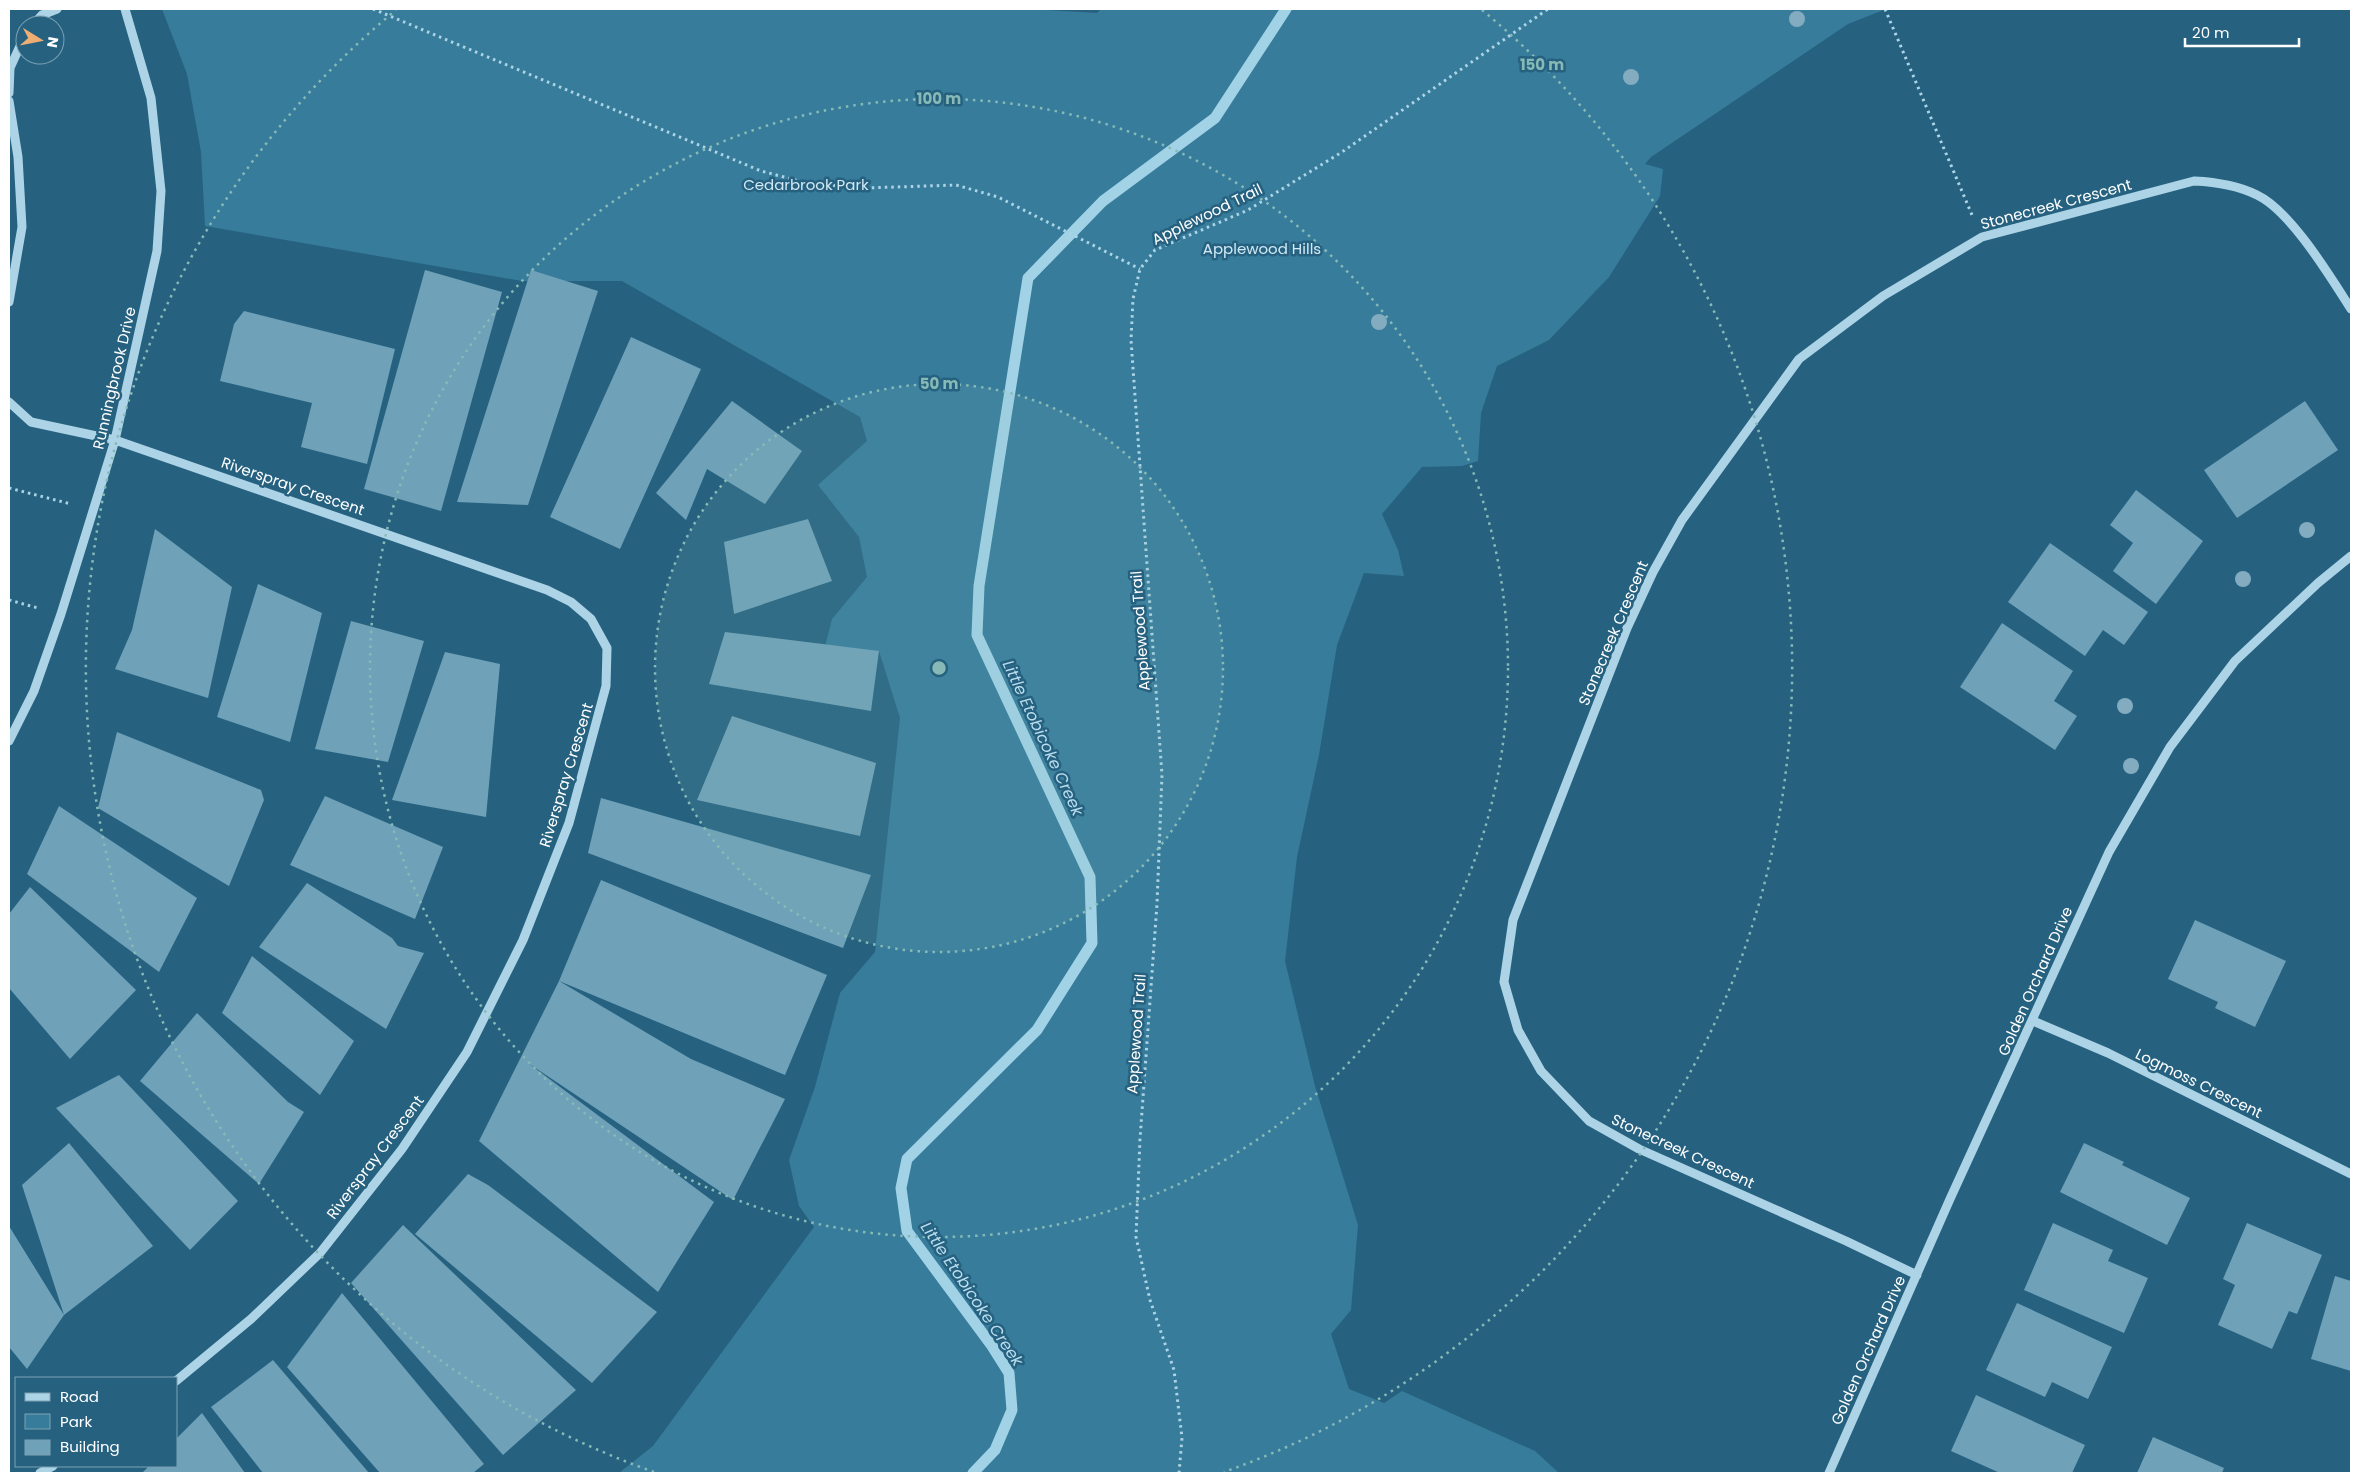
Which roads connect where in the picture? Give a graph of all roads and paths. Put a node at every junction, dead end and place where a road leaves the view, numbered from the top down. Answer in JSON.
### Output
{"nodes":[{"id":1,"x":57,"y":9,"type":"edge"},
{"id":2,"x":125,"y":9,"type":"edge"},
{"id":3,"x":373,"y":9,"type":"edge"},
{"id":4,"x":1548,"y":9,"type":"edge"},
{"id":5,"x":1885,"y":9,"type":"edge"},
{"id":6,"x":42,"y":15,"type":"edge"},
{"id":7,"x":15,"y":57,"type":"edge"},
{"id":8,"x":9,"y":93,"type":"edge"},
{"id":9,"x":9,"y":101,"type":"edge"},
{"id":10,"x":1982,"y":237,"type":"junction"},
{"id":11,"x":1140,"y":269,"type":"junction"},
{"id":12,"x":9,"y":302,"type":"edge"},
{"id":13,"x":2351,"y":310,"type":"edge"},
{"id":14,"x":9,"y":402,"type":"edge"},
{"id":15,"x":115,"y":440,"type":"junction"},
{"id":16,"x":9,"y":488,"type":"edge"},
{"id":17,"x":93,"y":510,"type":"junction"},
{"id":18,"x":2351,"y":556,"type":"edge"},
{"id":19,"x":9,"y":741,"type":"edge"},
{"id":20,"x":2032,"y":1021,"type":"junction"},
{"id":21,"x":2351,"y":1174,"type":"edge"},
{"id":22,"x":1916,"y":1275,"type":"junction"},
{"id":23,"x":178,"y":1379,"type":"edge"},
{"id":24,"x":51,"y":1467,"type":"edge"},
{"id":25,"x":40,"y":1473,"type":"edge"},
{"id":26,"x":1179,"y":1473,"type":"edge"},
{"id":27,"x":1829,"y":1473,"type":"edge"}],
"edges":[{"from":1,"to":6,"type":"street"},
{"from":2,"to":15,"type":"street","name":"Runningbrook Drive"},
{"from":3,"to":11,"type":"path"},
{"from":4,"to":11,"type":"path","name":"Applewood Trail"},
{"from":5,"to":10,"type":"path"},
{"from":7,"to":8,"type":"street"},
{"from":9,"to":12,"type":"street"},
{"from":10,"to":13,"type":"street","name":"Stonecreek Crescent"},
{"from":10,"to":22,"type":"street","name":"Stonecreek Crescent"},
{"from":11,"to":26,"type":"path","name":"Applewood Trail"},
{"from":14,"to":15,"type":"street","name":"Riverspray Crescent"},
{"from":15,"to":17,"type":"street","name":"Runningbrook Drive"},
{"from":15,"to":23,"type":"street","name":"Riverspray Crescent"},
{"from":16,"to":17,"type":"path"},
{"from":17,"to":19,"type":"street","name":"Runningbrook Drive"},
{"from":18,"to":20,"type":"street","name":"Golden Orchard Drive"},
{"from":20,"to":21,"type":"street","name":"Logmoss Crescent"},
{"from":20,"to":22,"type":"street","name":"Golden Orchard Drive"},
{"from":22,"to":27,"type":"street","name":"Golden Orchard Drive"},
{"from":24,"to":25,"type":"street"}]}
